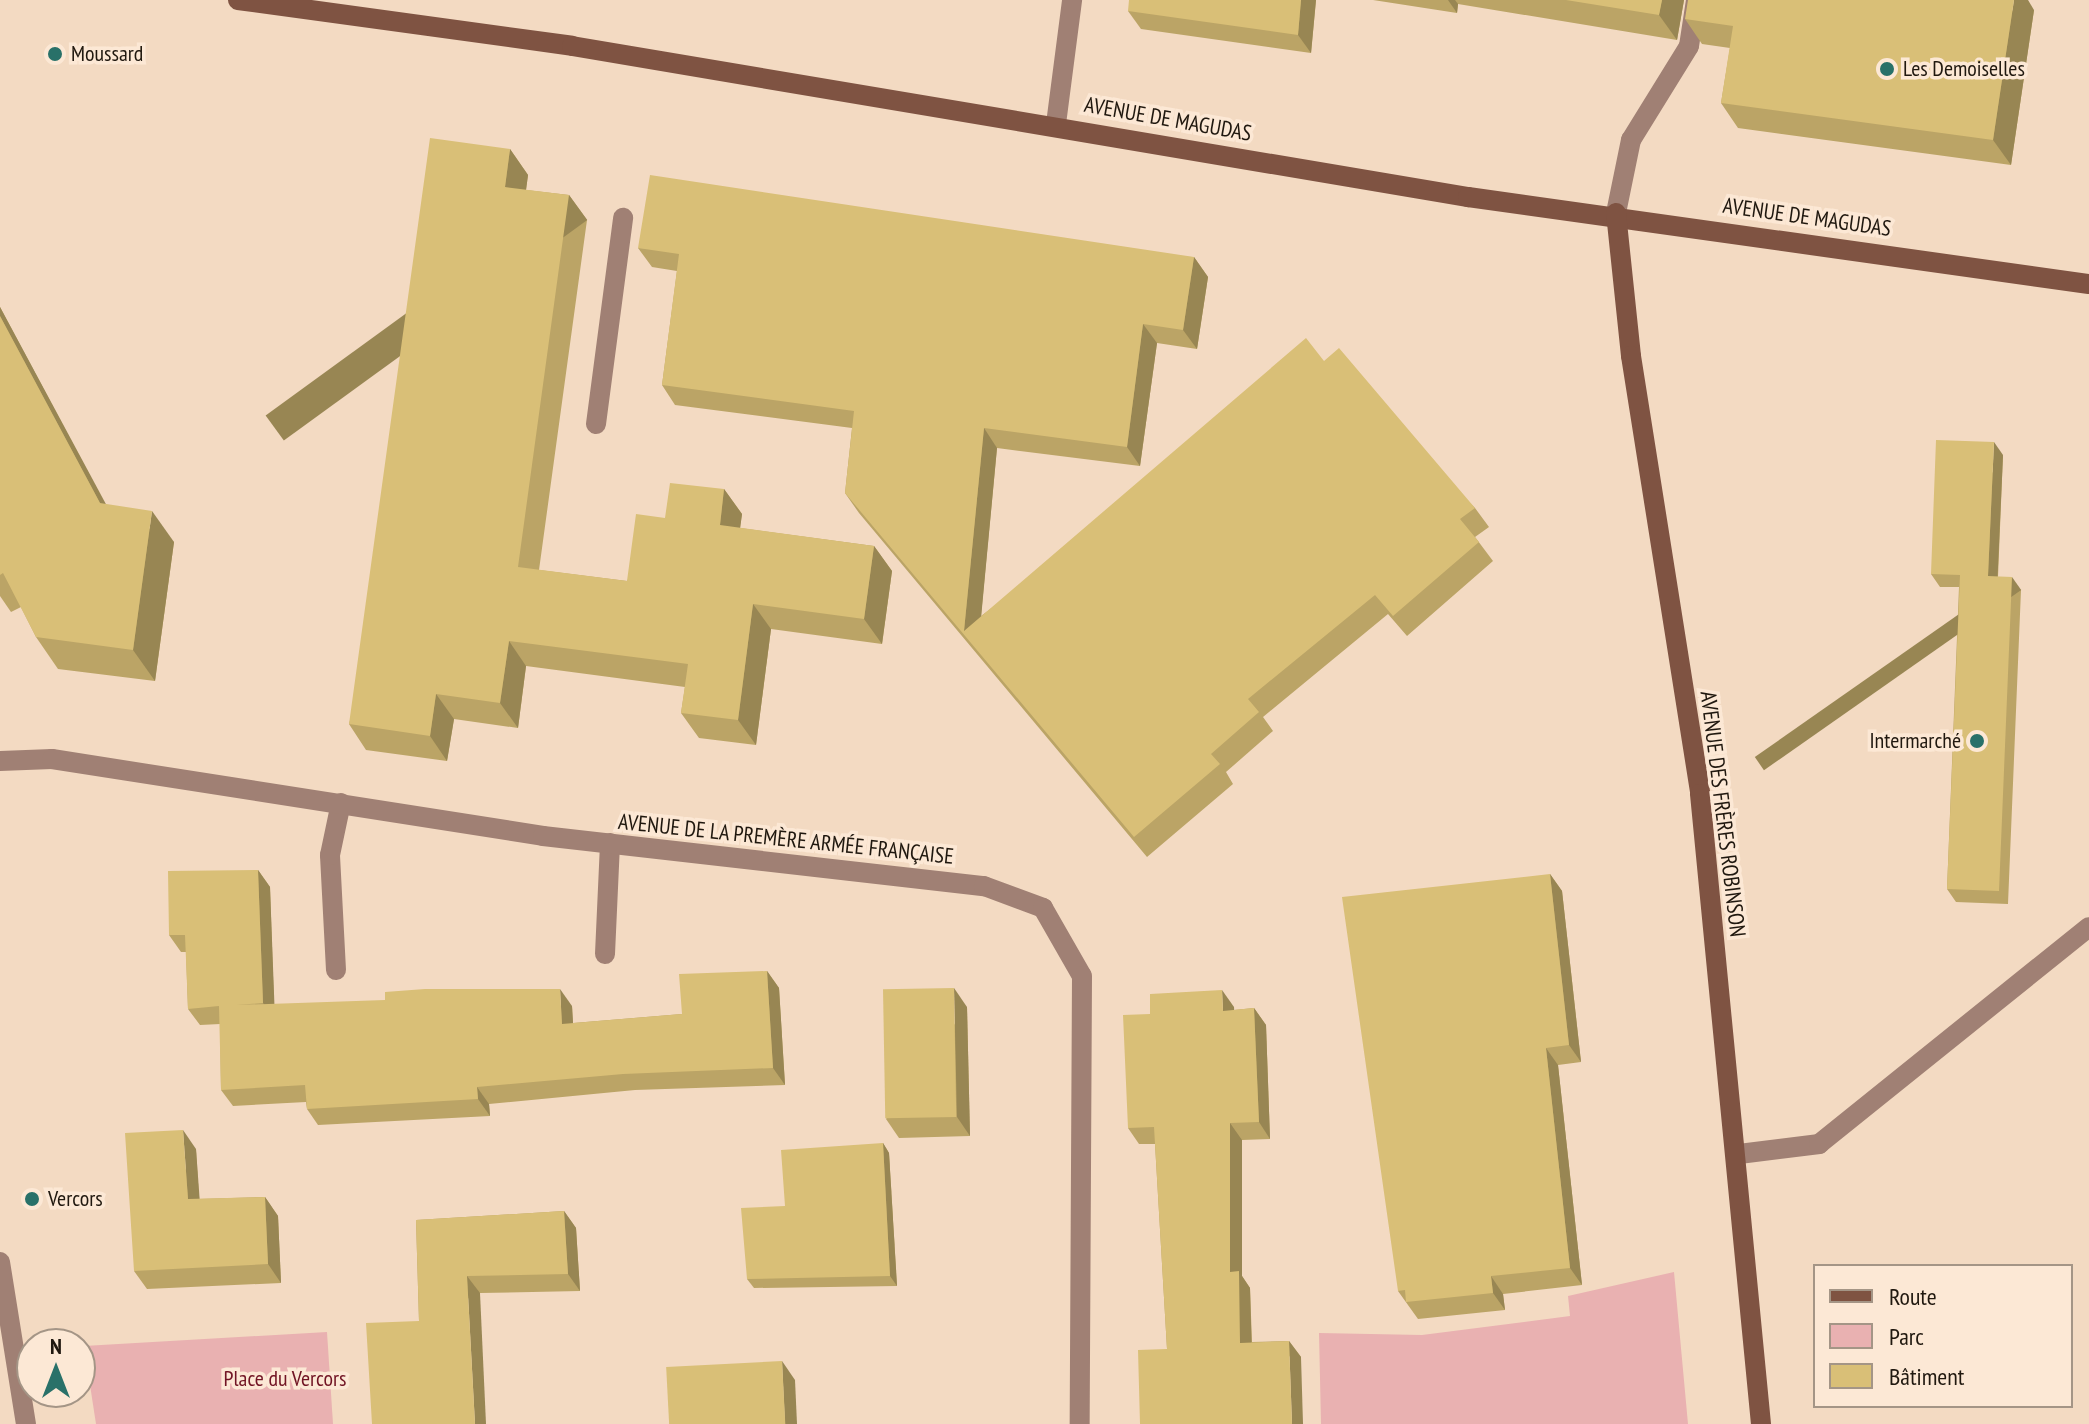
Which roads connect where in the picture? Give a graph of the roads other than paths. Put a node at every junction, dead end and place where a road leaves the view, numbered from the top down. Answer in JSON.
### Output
{"nodes":[{"id":1,"x":238,"y":0,"type":"edge"},
{"id":2,"x":1072,"y":0,"type":"edge"},
{"id":3,"x":1696,"y":0,"type":"edge"},
{"id":4,"x":1056,"y":124,"type":"junction"},
{"id":5,"x":1616,"y":213,"type":"junction"},
{"id":6,"x":623,"y":218,"type":"dead end"},
{"id":7,"x":2089,"y":284,"type":"edge"},
{"id":8,"x":596,"y":424,"type":"dead end"},
{"id":9,"x":0,"y":761,"type":"edge"},
{"id":10,"x":341,"y":803,"type":"junction"},
{"id":11,"x":610,"y":843,"type":"junction"},
{"id":12,"x":2089,"y":927,"type":"edge"},
{"id":13,"x":605,"y":954,"type":"dead end"},
{"id":14,"x":336,"y":970,"type":"dead end"},
{"id":15,"x":1739,"y":1154,"type":"junction"},
{"id":16,"x":0,"y":1262,"type":"edge"},
{"id":17,"x":26,"y":1424,"type":"edge"},
{"id":18,"x":1080,"y":1424,"type":"edge"},
{"id":19,"x":1761,"y":1424,"type":"edge"}],
"edges":[{"from":1,"to":4,"type":"main road","name":"AVENUE DE MAGUDAS"},
{"from":2,"to":4,"type":"street"},
{"from":3,"to":5,"type":"street"},
{"from":4,"to":5,"type":"main road","name":"AVENUE DE MAGUDAS"},
{"from":5,"to":7,"type":"main road","name":"AVENUE DE MAGUDAS"},
{"from":5,"to":15,"type":"main road","name":"AVENUE DES FRÈRES ROBINSON"},
{"from":6,"to":8,"type":"street"},
{"from":9,"to":10,"type":"street","name":"AVENUE DE LA PREMÈRE ARMÉE FRANÇAISE"},
{"from":10,"to":11,"type":"street","name":"AVENUE DE LA PREMÈRE ARMÉE FRANÇAISE"},
{"from":10,"to":14,"type":"street"},
{"from":11,"to":13,"type":"street"},
{"from":11,"to":18,"type":"street","name":"AVENUE DE LA PREMÈRE ARMÉE FRANÇAISE"},
{"from":12,"to":15,"type":"street"},
{"from":15,"to":19,"type":"main road","name":"AVENUE DES FRÈRES ROBINSON"},
{"from":16,"to":17,"type":"street"}]}
